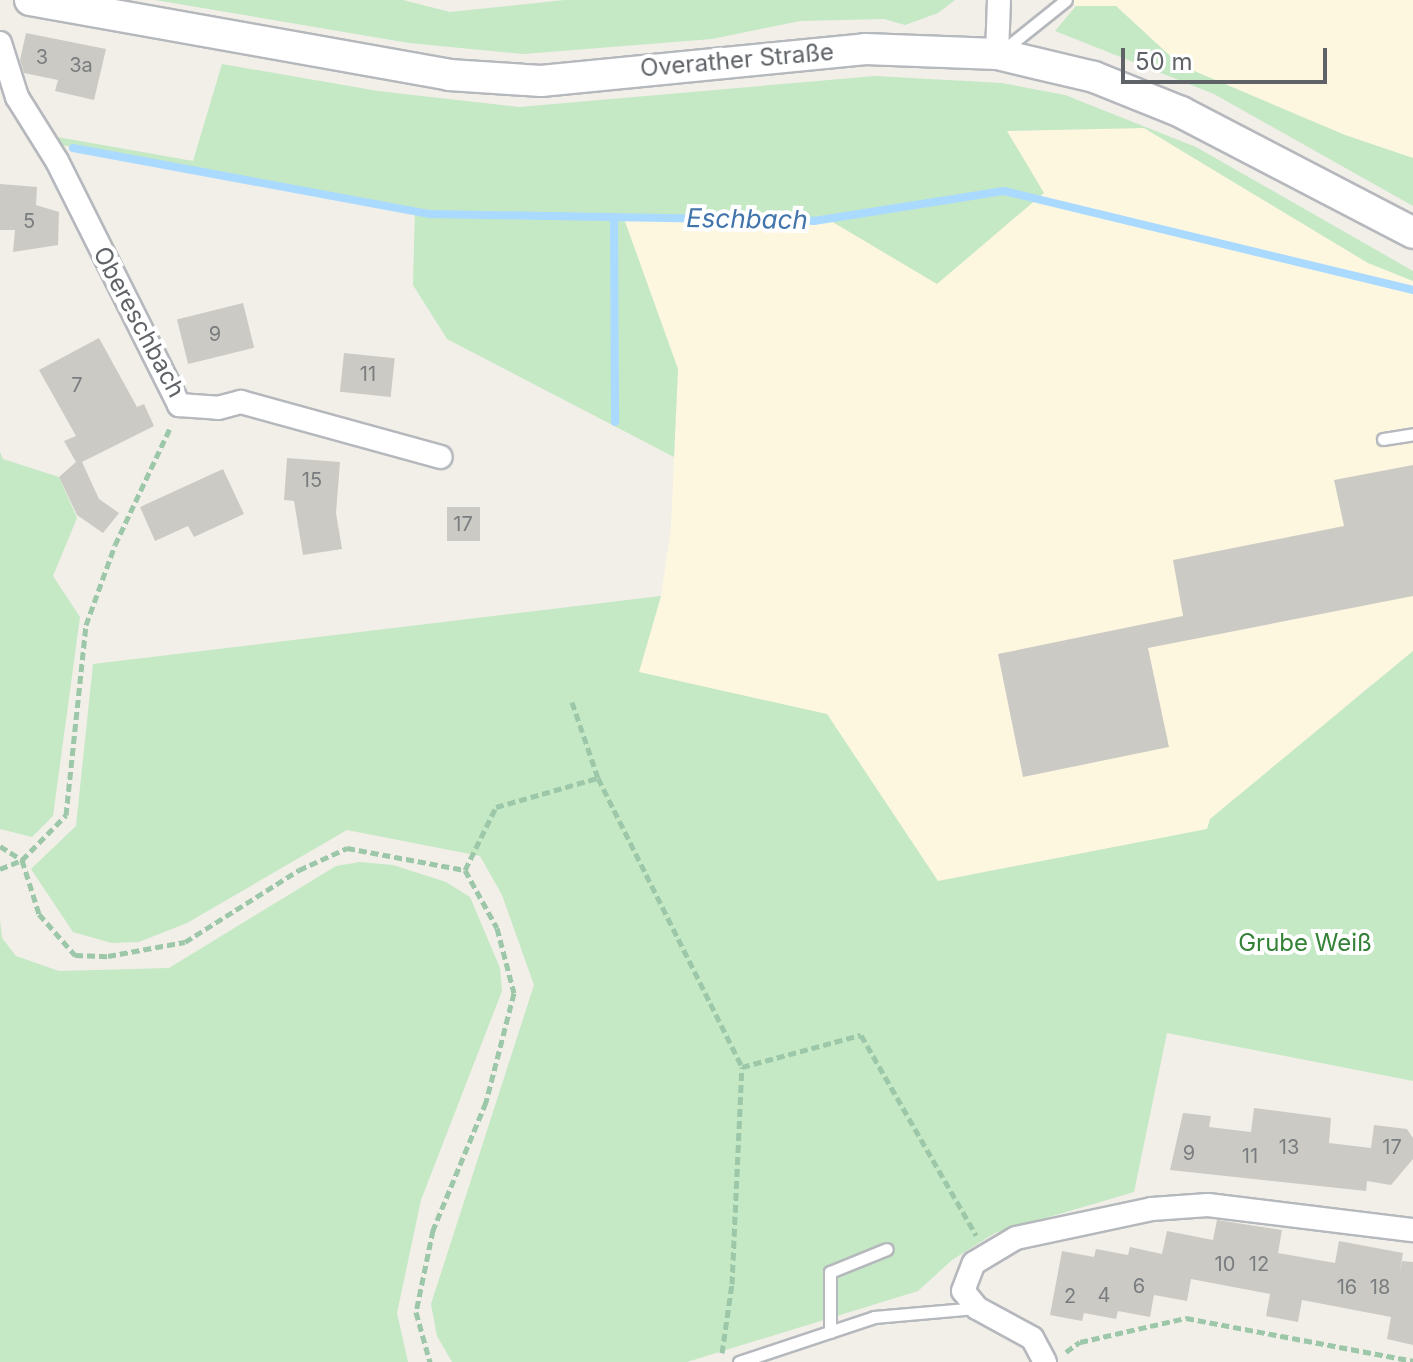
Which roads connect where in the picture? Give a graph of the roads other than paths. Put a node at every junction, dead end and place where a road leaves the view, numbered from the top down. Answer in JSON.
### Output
{"nodes":[{"id":1,"x":30,"y":0,"type":"edge"},
{"id":2,"x":999,"y":0,"type":"edge"},
{"id":3,"x":1066,"y":0,"type":"edge"},
{"id":4,"x":0,"y":43,"type":"edge"},
{"id":5,"x":997,"y":54,"type":"junction"},
{"id":6,"x":1413,"y":233,"type":"edge"},
{"id":7,"x":1413,"y":434,"type":"edge"},
{"id":8,"x":1383,"y":439,"type":"dead end"},
{"id":9,"x":441,"y":457,"type":"dead end"},
{"id":10,"x":1413,"y":1230,"type":"edge"},
{"id":11,"x":887,"y":1249,"type":"dead end"},
{"id":12,"x":977,"y":1308,"type":"junction"},
{"id":13,"x":830,"y":1332,"type":"junction"},
{"id":14,"x":739,"y":1362,"type":"edge"},
{"id":15,"x":1045,"y":1362,"type":"edge"}],
"edges":[{"from":1,"to":5,"type":"main road","name":"Overather Straße"},
{"from":2,"to":5,"type":"street"},
{"from":3,"to":5,"type":"lane"},
{"from":4,"to":9,"type":"street","name":"Obereschbach"},
{"from":5,"to":6,"type":"main road","name":"Overather Straße"},
{"from":7,"to":8,"type":"lane"},
{"from":10,"to":12,"type":"street"},
{"from":11,"to":13,"type":"lane"},
{"from":12,"to":13,"type":"lane"},
{"from":12,"to":15,"type":"street"},
{"from":13,"to":14,"type":"lane"}]}
